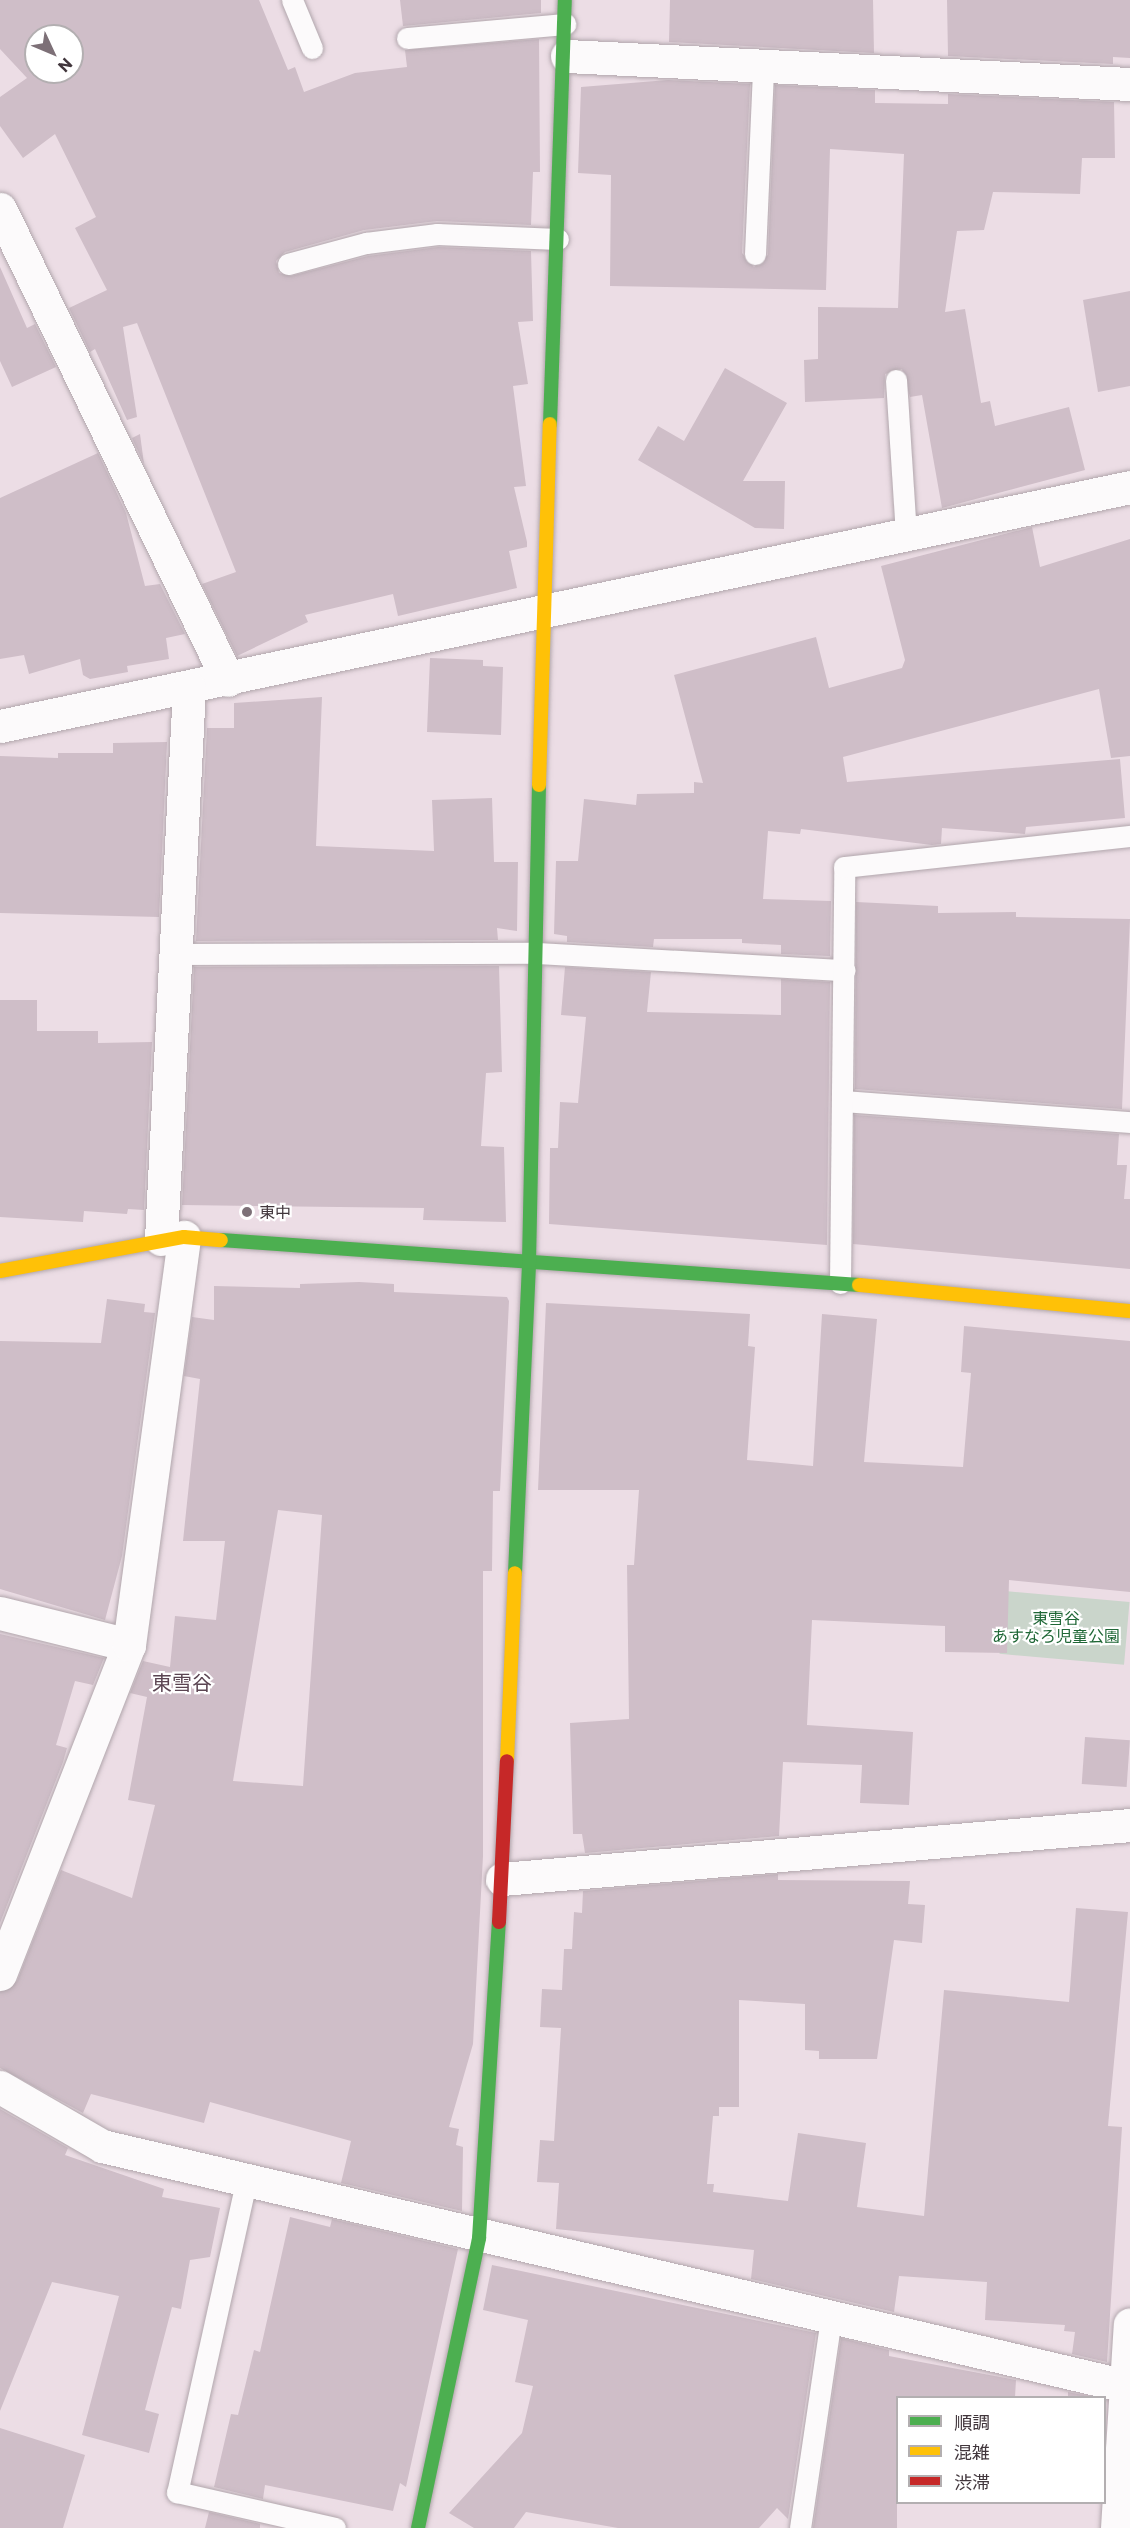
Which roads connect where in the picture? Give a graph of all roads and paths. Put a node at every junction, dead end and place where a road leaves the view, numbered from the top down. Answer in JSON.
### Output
{"nodes":[{"id":1,"x":292,"y":0,"type":"edge"},
{"id":2,"x":565,"y":0,"type":"edge"},
{"id":3,"x":565,"y":24,"type":"junction"},
{"id":4,"x":408,"y":38,"type":"dead end"},
{"id":5,"x":312,"y":48,"type":"dead end"},
{"id":6,"x":567,"y":56,"type":"junction"},
{"id":7,"x":763,"y":69,"type":"junction"},
{"id":8,"x":1130,"y":84,"type":"edge"},
{"id":9,"x":0,"y":209,"type":"edge"},
{"id":10,"x":558,"y":239,"type":"junction"},
{"id":11,"x":755,"y":254,"type":"dead end"},
{"id":12,"x":288,"y":264,"type":"dead end"},
{"id":13,"x":896,"y":380,"type":"dead end"},
{"id":14,"x":1130,"y":487,"type":"edge"},
{"id":15,"x":906,"y":536,"type":"junction"},
{"id":16,"x":544,"y":612,"type":"junction"},
{"id":17,"x":228,"y":680,"type":"junction"},
{"id":18,"x":189,"y":688,"type":"junction"},
{"id":19,"x":0,"y":726,"type":"edge"},
{"id":20,"x":1130,"y":836,"type":"edge"},
{"id":21,"x":537,"y":953,"type":"junction"},
{"id":22,"x":174,"y":954,"type":"junction"},
{"id":23,"x":845,"y":970,"type":"junction"},
{"id":24,"x":843,"y":1101,"type":"junction"},
{"id":25,"x":1130,"y":1122,"type":"edge"},
{"id":26,"x":172,"y":1238,"type":"junction"},
{"id":27,"x":529,"y":1262,"type":"junction"},
{"id":28,"x":0,"y":1271,"type":"edge"},
{"id":29,"x":840,"y":1283,"type":"junction"},
{"id":30,"x":1130,"y":1311,"type":"edge"},
{"id":31,"x":0,"y":1613,"type":"edge"},
{"id":32,"x":129,"y":1645,"type":"junction"},
{"id":33,"x":1130,"y":1825,"type":"edge"},
{"id":34,"x":502,"y":1879,"type":"junction"},
{"id":35,"x":0,"y":1974,"type":"edge"},
{"id":36,"x":0,"y":2087,"type":"edge"},
{"id":37,"x":246,"y":2182,"type":"junction"},
{"id":38,"x":479,"y":2238,"type":"junction"},
{"id":39,"x":831,"y":2319,"type":"junction"},
{"id":40,"x":1130,"y":2324,"type":"edge"},
{"id":41,"x":1128,"y":2387,"type":"edge"},
{"id":42,"x":335,"y":2528,"type":"edge"},
{"id":43,"x":418,"y":2528,"type":"edge"},
{"id":44,"x":800,"y":2528,"type":"edge"},
{"id":45,"x":1117,"y":2528,"type":"edge"}],
"edges":[{"from":1,"to":5,"type":"lane"},
{"from":2,"to":3,"type":"street"},
{"from":3,"to":4,"type":"lane"},
{"from":3,"to":6,"type":"street"},
{"from":6,"to":7,"type":"street"},
{"from":6,"to":10,"type":"street"},
{"from":7,"to":8,"type":"street"},
{"from":7,"to":11,"type":"lane"},
{"from":9,"to":17,"type":"street"},
{"from":10,"to":12,"type":"lane"},
{"from":10,"to":16,"type":"street"},
{"from":13,"to":15,"type":"lane"},
{"from":14,"to":15,"type":"street"},
{"from":15,"to":16,"type":"street"},
{"from":16,"to":17,"type":"street"},
{"from":16,"to":21,"type":"street"},
{"from":17,"to":18,"type":"street"},
{"from":18,"to":19,"type":"street"},
{"from":18,"to":22,"type":"street"},
{"from":20,"to":23,"type":"lane"},
{"from":21,"to":22,"type":"lane"},
{"from":21,"to":23,"type":"lane"},
{"from":21,"to":27,"type":"street"},
{"from":22,"to":26,"type":"street"},
{"from":23,"to":24,"type":"lane"},
{"from":24,"to":25,"type":"lane"},
{"from":24,"to":29,"type":"lane"},
{"from":26,"to":27,"type":"street"},
{"from":26,"to":28,"type":"street"},
{"from":26,"to":32,"type":"street"},
{"from":27,"to":29,"type":"street"},
{"from":27,"to":34,"type":"street"},
{"from":29,"to":30,"type":"street"},
{"from":31,"to":32,"type":"street"},
{"from":32,"to":35,"type":"street"},
{"from":33,"to":34,"type":"street"},
{"from":34,"to":38,"type":"street"},
{"from":36,"to":37,"type":"street"},
{"from":37,"to":38,"type":"street"},
{"from":37,"to":42,"type":"lane"},
{"from":38,"to":39,"type":"street"},
{"from":38,"to":43,"type":"street"},
{"from":39,"to":41,"type":"street"},
{"from":39,"to":44,"type":"lane"},
{"from":40,"to":41,"type":"street"},
{"from":41,"to":45,"type":"street"}]}
